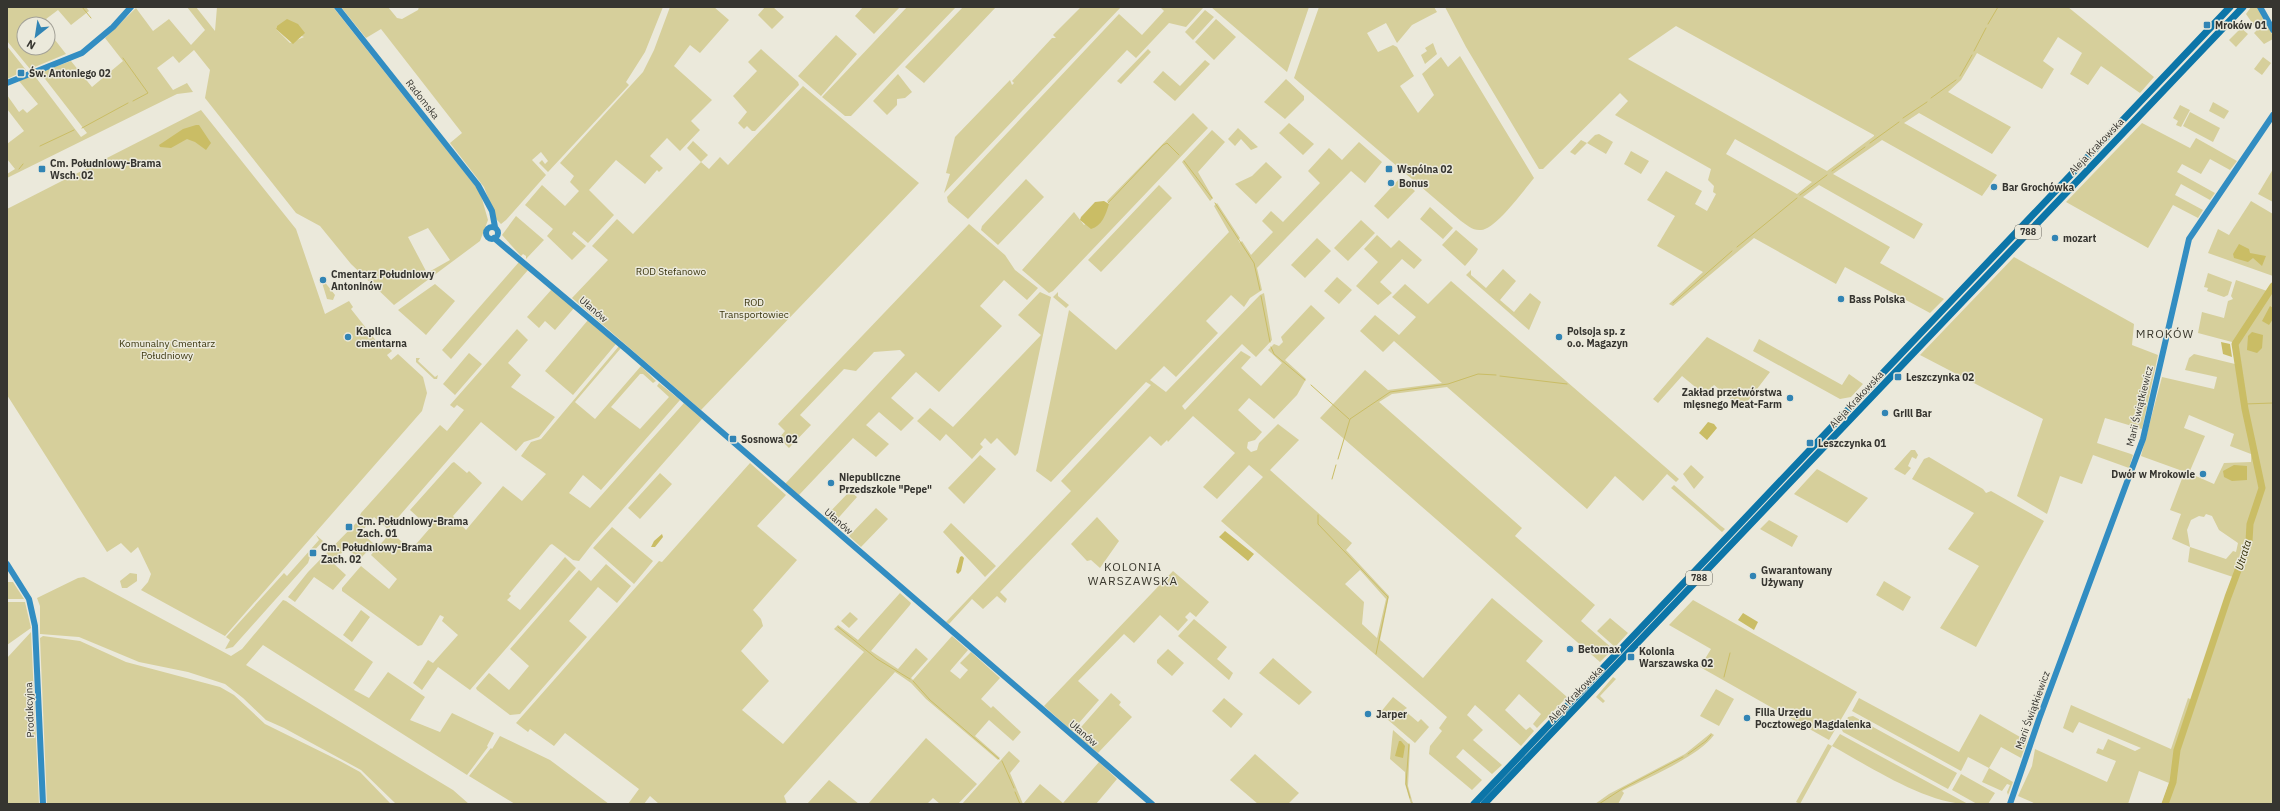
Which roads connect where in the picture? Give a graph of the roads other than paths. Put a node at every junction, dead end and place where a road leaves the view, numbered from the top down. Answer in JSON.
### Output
{"nodes":[{"id":1,"x":131,"y":7,"type":"edge"},
{"id":2,"x":337,"y":7,"type":"edge"},
{"id":3,"x":2230,"y":7,"type":"edge"},
{"id":4,"x":2243,"y":7,"type":"edge"},
{"id":5,"x":2260,"y":7,"type":"edge"},
{"id":6,"x":2273,"y":30,"type":"edge"},
{"id":7,"x":7,"y":83,"type":"edge"},
{"id":8,"x":2273,"y":115,"type":"edge"},
{"id":9,"x":493,"y":227,"type":"junction"},
{"id":10,"x":496,"y":236,"type":"junction"},
{"id":11,"x":7,"y":564,"type":"edge"},
{"id":12,"x":43,"y":804,"type":"edge"},
{"id":13,"x":1152,"y":804,"type":"edge"},
{"id":14,"x":1474,"y":804,"type":"edge"},
{"id":15,"x":1484,"y":804,"type":"edge"},
{"id":16,"x":2010,"y":804,"type":"edge"}],
"edges":[{"from":1,"to":7,"type":"street"},
{"from":2,"to":9,"type":"street","name":"Radomska"},
{"from":3,"to":14,"type":"main road","name":"Aleja Krakowska","number":"788"},
{"from":4,"to":15,"type":"main road","name":"Aleja Krakowska","number":"788"},
{"from":5,"to":6,"type":"street"},
{"from":8,"to":16,"type":"street","name":"Marii Świątkiewicz"},
{"from":9,"to":10,"type":"street"},
{"from":9,"to":10,"type":"street"},
{"from":10,"to":13,"type":"street","name":"Ułanów"},
{"from":11,"to":12,"type":"street","name":"Produkcyjna"}]}
